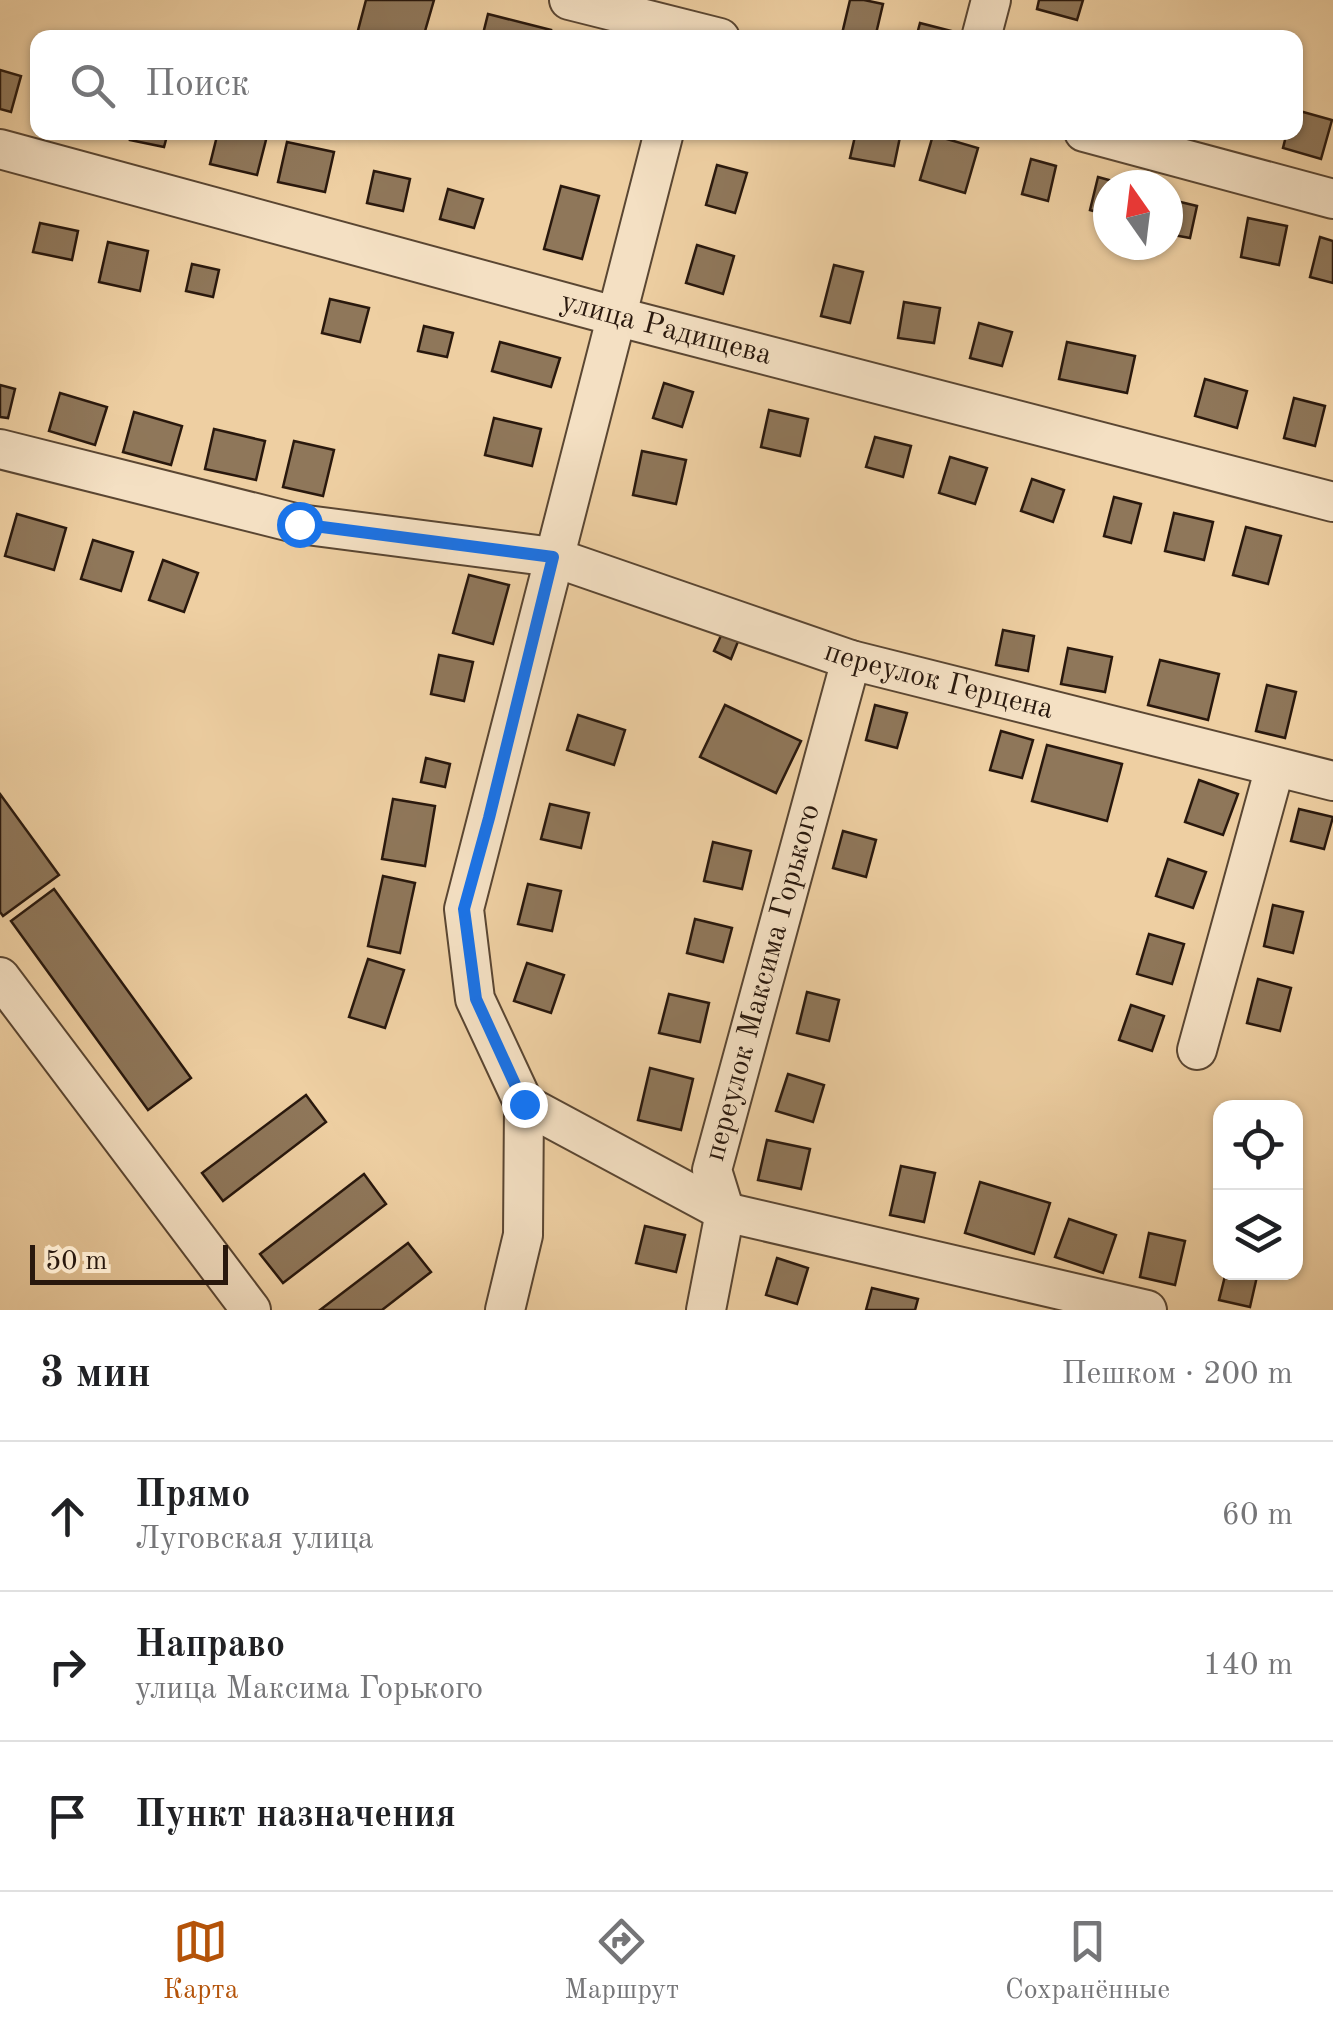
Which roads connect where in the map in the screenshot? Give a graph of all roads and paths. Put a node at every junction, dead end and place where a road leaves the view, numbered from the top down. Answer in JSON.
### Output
{"nodes":[{"id":1,"x":569,"y":0,"type":"edge"},
{"id":2,"x":991,"y":0,"type":"edge"},
{"id":3,"x":700,"y":26,"type":"edge"},
{"id":4,"x":983,"y":30,"type":"edge"},
{"id":5,"x":662,"y":140,"type":"edge"},
{"id":6,"x":1114,"y":140,"type":"edge"},
{"id":7,"x":0,"y":149,"type":"edge"},
{"id":8,"x":1333,"y":199,"type":"edge"},
{"id":9,"x":616,"y":316,"type":"junction"},
{"id":10,"x":0,"y":449,"type":"edge"},
{"id":11,"x":1333,"y":502,"type":"edge"},
{"id":12,"x":553,"y":557,"type":"junction"},
{"id":13,"x":851,"y":660,"type":"junction"},
{"id":14,"x":1274,"y":767,"type":"junction"},
{"id":15,"x":1333,"y":782,"type":"edge"},
{"id":16,"x":0,"y":977,"type":"edge"},
{"id":17,"x":1196,"y":1050,"type":"dead end"},
{"id":18,"x":524,"y":1104,"type":"junction"},
{"id":19,"x":725,"y":1212,"type":"junction"},
{"id":20,"x":250,"y":1310,"type":"edge"},
{"id":21,"x":505,"y":1310,"type":"edge"},
{"id":22,"x":706,"y":1310,"type":"edge"},
{"id":23,"x":1148,"y":1310,"type":"edge"}],
"edges":[{"from":1,"to":3,"type":"street"},
{"from":2,"to":4,"type":"street"},
{"from":5,"to":9,"type":"street"},
{"from":6,"to":8,"type":"street"},
{"from":7,"to":9,"type":"street","name":"улица Радищева"},
{"from":9,"to":11,"type":"street","name":"улица Радищева"},
{"from":9,"to":12,"type":"street"},
{"from":10,"to":12,"type":"street","name":"переулок Герцена"},
{"from":12,"to":13,"type":"street","name":"переулок Герцена"},
{"from":12,"to":18,"type":"street"},
{"from":13,"to":14,"type":"street","name":"переулок Герцена"},
{"from":13,"to":19,"type":"street","name":"переулок Максима Горького"},
{"from":14,"to":15,"type":"street","name":"переулок Герцена"},
{"from":14,"to":17,"type":"street"},
{"from":16,"to":20,"type":"street"},
{"from":18,"to":19,"type":"street"},
{"from":18,"to":21,"type":"street"},
{"from":19,"to":22,"type":"street","name":"переулок Максима Горького"},
{"from":19,"to":23,"type":"street"}]}
